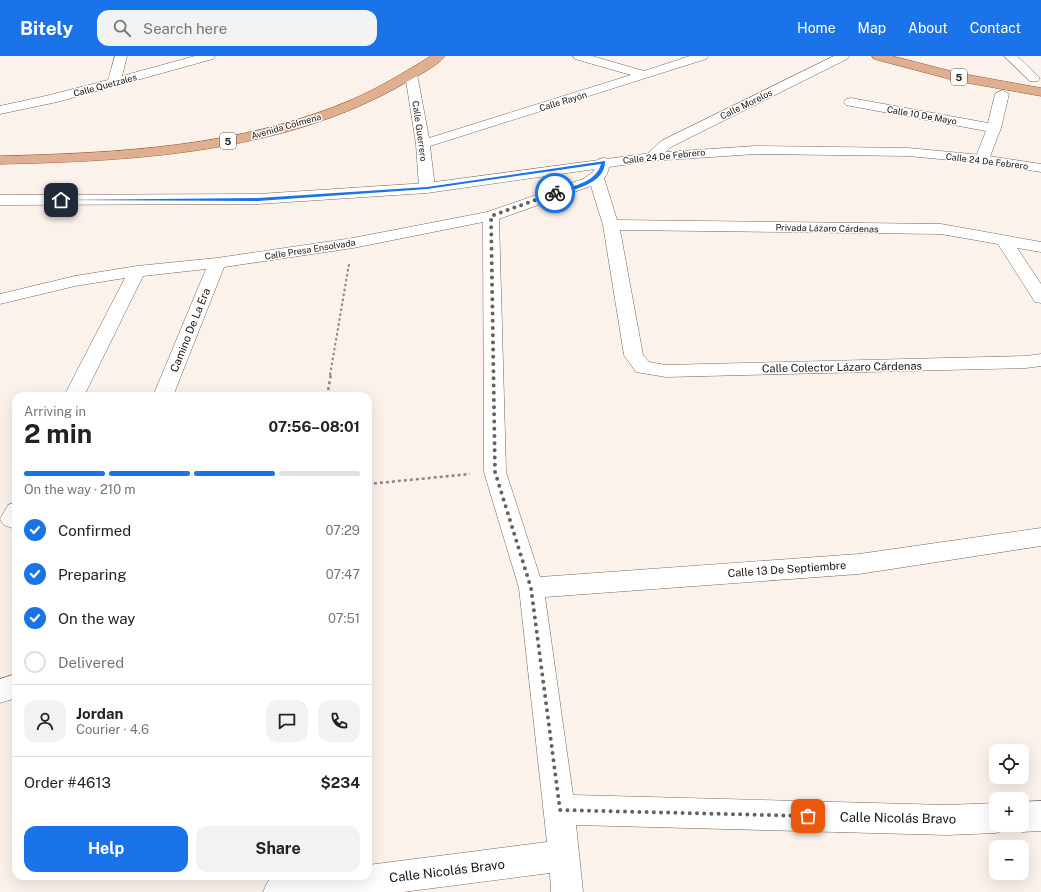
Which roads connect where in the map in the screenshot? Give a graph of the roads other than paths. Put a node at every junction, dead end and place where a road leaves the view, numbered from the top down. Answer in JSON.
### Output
{"nodes":[{"id":1,"x":121,"y":56,"type":"edge"},
{"id":2,"x":209,"y":56,"type":"edge"},
{"id":3,"x":439,"y":56,"type":"edge"},
{"id":4,"x":579,"y":56,"type":"edge"},
{"id":5,"x":702,"y":56,"type":"edge"},
{"id":6,"x":843,"y":56,"type":"edge"},
{"id":7,"x":878,"y":56,"type":"edge"},
{"id":8,"x":918,"y":56,"type":"edge"},
{"id":9,"x":1010,"y":56,"type":"edge"},
{"id":10,"x":411,"y":74,"type":"junction"},
{"id":11,"x":645,"y":75,"type":"junction"},
{"id":12,"x":1038,"y":79,"type":"edge"},
{"id":13,"x":114,"y":82,"type":"junction"},
{"id":14,"x":1041,"y":92,"type":"edge"},
{"id":15,"x":1002,"y":94,"type":"dead end"},
{"id":16,"x":851,"y":102,"type":"dead end"},
{"id":17,"x":302,"y":108,"type":"dead end"},
{"id":18,"x":0,"y":110,"type":"edge"},
{"id":19,"x":994,"y":128,"type":"junction"},
{"id":20,"x":423,"y":144,"type":"junction"},
{"id":21,"x":0,"y":150,"type":"edge"},
{"id":22,"x":651,"y":157,"type":"junction"},
{"id":23,"x":982,"y":159,"type":"junction"},
{"id":24,"x":0,"y":160,"type":"edge"},
{"id":25,"x":604,"y":162,"type":"junction"},
{"id":26,"x":1041,"y":168,"type":"edge"},
{"id":27,"x":596,"y":178,"type":"junction"},
{"id":28,"x":427,"y":188,"type":"junction"},
{"id":29,"x":0,"y":200,"type":"edge"},
{"id":30,"x":491,"y":216,"type":"junction"},
{"id":31,"x":611,"y":225,"type":"junction"},
{"id":32,"x":1004,"y":240,"type":"junction"},
{"id":33,"x":1041,"y":247,"type":"edge"},
{"id":34,"x":216,"y":263,"type":"junction"},
{"id":35,"x":137,"y":270,"type":"junction"},
{"id":36,"x":1041,"y":298,"type":"edge"},
{"id":37,"x":2,"y":301,"type":"edge"},
{"id":38,"x":1041,"y":360,"type":"edge"},
{"id":39,"x":76,"y":392,"type":"edge"},
{"id":40,"x":165,"y":392,"type":"edge"},
{"id":41,"x":1041,"y":537,"type":"edge"},
{"id":42,"x":531,"y":588,"type":"junction"},
{"id":43,"x":12,"y":687,"type":"edge"},
{"id":44,"x":0,"y":691,"type":"edge"},
{"id":45,"x":560,"y":810,"type":"junction"},
{"id":46,"x":1041,"y":816,"type":"edge"},
{"id":47,"x":1029,"y":817,"type":"edge"},
{"id":48,"x":989,"y":818,"type":"edge"},
{"id":49,"x":563,"y":856,"type":"junction"},
{"id":50,"x":279,"y":886,"type":"edge"},
{"id":51,"x":359,"y":887,"type":"edge"},
{"id":52,"x":567,"y":892,"type":"edge"}],
"edges":[{"from":1,"to":13,"type":"street"},
{"from":2,"to":13,"type":"street","name":"Calle Quetzales"},
{"from":3,"to":10,"type":"main road","name":"Avenida Colmena","number":"5"},
{"from":4,"to":11,"type":"street"},
{"from":5,"to":11,"type":"street","name":"Calle Rayón"},
{"from":6,"to":22,"type":"street","name":"Calle Morelos"},
{"from":7,"to":14,"type":"main road","number":"5"},
{"from":8,"to":12,"type":"main road","number":"5"},
{"from":9,"to":12,"type":"street"},
{"from":10,"to":20,"type":"street","name":"Calle Guerrero"},
{"from":10,"to":24,"type":"main road","name":"Avenida Colmena","number":"5"},
{"from":11,"to":20,"type":"street","name":"Calle Rayón"},
{"from":13,"to":18,"type":"street","name":"Calle Quetzales"},
{"from":15,"to":19,"type":"street"},
{"from":16,"to":19,"type":"street","name":"Calle 10 De Mayo"},
{"from":17,"to":21,"type":"main road","name":"Avenida Colmena","number":"5"},
{"from":19,"to":23,"type":"street"},
{"from":20,"to":28,"type":"street","name":"Calle Guerrero"},
{"from":22,"to":23,"type":"street","name":"Calle 24 De Febrero"},
{"from":22,"to":25,"type":"street","name":"Calle 24 De Febrero"},
{"from":23,"to":26,"type":"street","name":"Calle 24 De Febrero"},
{"from":25,"to":27,"type":"street"},
{"from":25,"to":28,"type":"street","name":"Calle 24 De Febrero"},
{"from":27,"to":30,"type":"street","name":"Calle Presa Ensolvada"},
{"from":27,"to":31,"type":"street"},
{"from":28,"to":29,"type":"street","name":"Calle 24 De Febrero"},
{"from":30,"to":34,"type":"street","name":"Calle Presa Ensolvada"},
{"from":30,"to":42,"type":"street"},
{"from":31,"to":32,"type":"street","name":"Privada Lázaro Cárdenas"},
{"from":31,"to":38,"type":"street","name":"Calle Colector Lázaro Cárdenas"},
{"from":32,"to":33,"type":"street","name":"Privada Lázaro Cárdenas"},
{"from":32,"to":36,"type":"street"},
{"from":34,"to":35,"type":"street","name":"Calle Presa Ensolvada"},
{"from":34,"to":40,"type":"street","name":"Camino De La Era"},
{"from":35,"to":37,"type":"street","name":"Calle Presa Ensolvada"},
{"from":35,"to":39,"type":"street"},
{"from":41,"to":42,"type":"street","name":"Calle 13 De Septiembre"},
{"from":42,"to":45,"type":"street"},
{"from":43,"to":44,"type":"street"},
{"from":45,"to":48,"type":"street","name":"Calle Nicolás Bravo"},
{"from":45,"to":49,"type":"street"},
{"from":46,"to":47,"type":"street"},
{"from":49,"to":51,"type":"street","name":"Calle Nicolás Bravo"},
{"from":49,"to":52,"type":"street"},
{"from":50,"to":51,"type":"street","name":"Calle Nicolás Bravo"}]}
